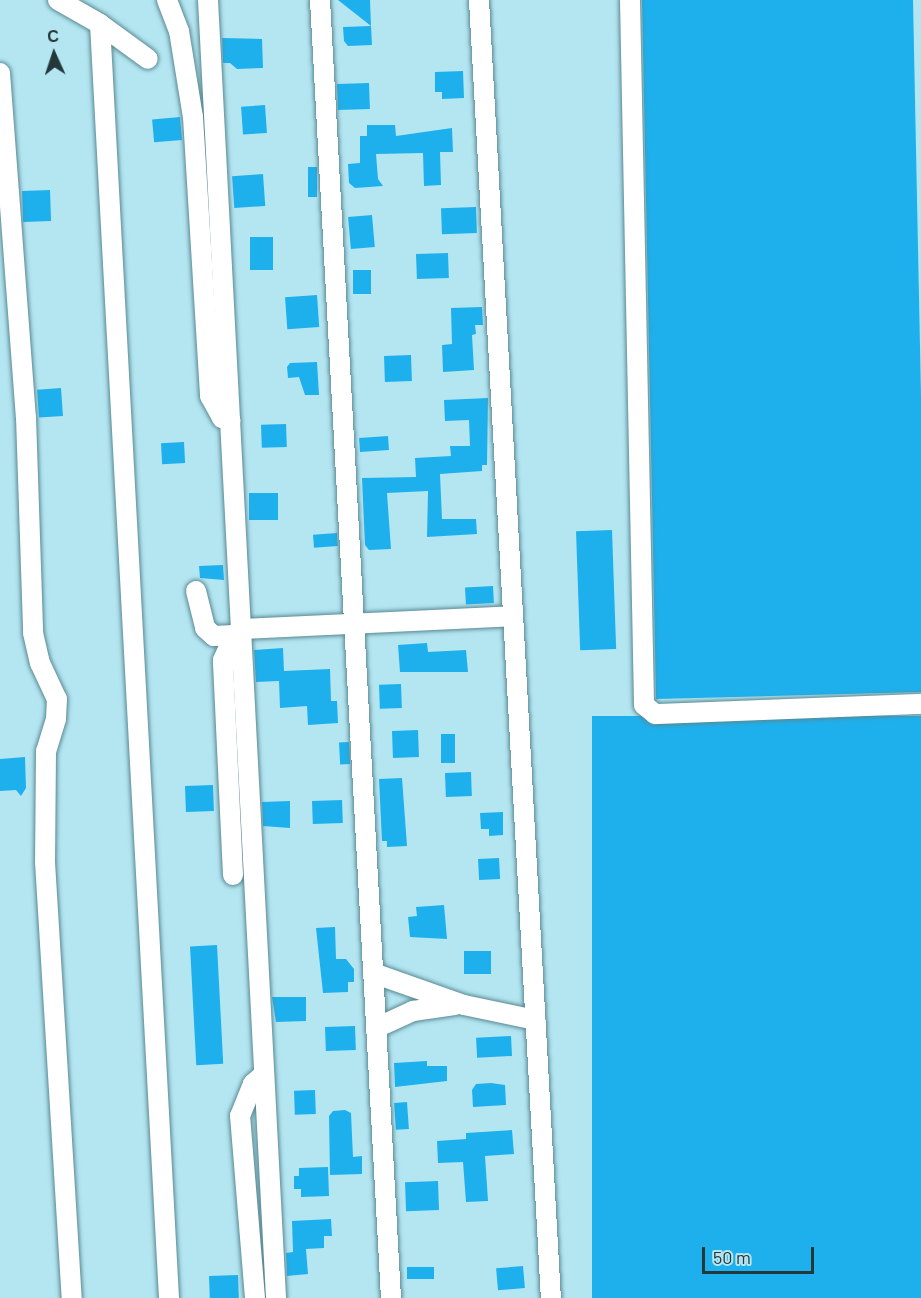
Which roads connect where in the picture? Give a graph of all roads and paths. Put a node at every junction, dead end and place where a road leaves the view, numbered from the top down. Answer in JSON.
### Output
{"nodes":[{"id":1,"x":58,"y":0,"type":"edge"},
{"id":2,"x":167,"y":0,"type":"edge"},
{"id":3,"x":208,"y":0,"type":"edge"},
{"id":4,"x":320,"y":0,"type":"edge"},
{"id":5,"x":478,"y":0,"type":"edge"},
{"id":6,"x":630,"y":0,"type":"edge"},
{"id":7,"x":100,"y":24,"type":"junction"},
{"id":8,"x":148,"y":58,"type":"dead end"},
{"id":9,"x":0,"y":74,"type":"edge"},
{"id":10,"x":231,"y":421,"type":"junction"},
{"id":11,"x":196,"y":591,"type":"dead end"},
{"id":12,"x":513,"y":616,"type":"junction"},
{"id":13,"x":355,"y":625,"type":"junction"},
{"id":14,"x":238,"y":632,"type":"junction"},
{"id":15,"x":921,"y":704,"type":"edge"},
{"id":16,"x":233,"y":875,"type":"dead end"},
{"id":17,"x":373,"y":973,"type":"junction"},
{"id":18,"x":464,"y":1005,"type":"junction"},
{"id":19,"x":535,"y":1020,"type":"junction"},
{"id":20,"x":376,"y":1028,"type":"junction"},
{"id":21,"x":264,"y":1074,"type":"junction"},
{"id":22,"x":72,"y":1298,"type":"edge"},
{"id":23,"x":169,"y":1298,"type":"edge"},
{"id":24,"x":255,"y":1298,"type":"edge"},
{"id":25,"x":276,"y":1298,"type":"edge"},
{"id":26,"x":391,"y":1298,"type":"edge"},
{"id":27,"x":551,"y":1298,"type":"edge"}],
"edges":[{"from":1,"to":7,"type":"street"},
{"from":2,"to":10,"type":"street"},
{"from":3,"to":10,"type":"street"},
{"from":4,"to":13,"type":"street"},
{"from":5,"to":12,"type":"street"},
{"from":6,"to":15,"type":"street"},
{"from":7,"to":8,"type":"street"},
{"from":7,"to":23,"type":"street"},
{"from":9,"to":22,"type":"street"},
{"from":10,"to":14,"type":"street"},
{"from":11,"to":14,"type":"street"},
{"from":12,"to":13,"type":"street"},
{"from":12,"to":19,"type":"street"},
{"from":13,"to":14,"type":"street"},
{"from":13,"to":17,"type":"street"},
{"from":14,"to":16,"type":"street"},
{"from":14,"to":21,"type":"street"},
{"from":17,"to":18,"type":"street"},
{"from":17,"to":20,"type":"street"},
{"from":18,"to":19,"type":"street"},
{"from":18,"to":20,"type":"street"},
{"from":19,"to":27,"type":"street"},
{"from":20,"to":26,"type":"street"},
{"from":21,"to":24,"type":"street"},
{"from":21,"to":25,"type":"street"}]}
